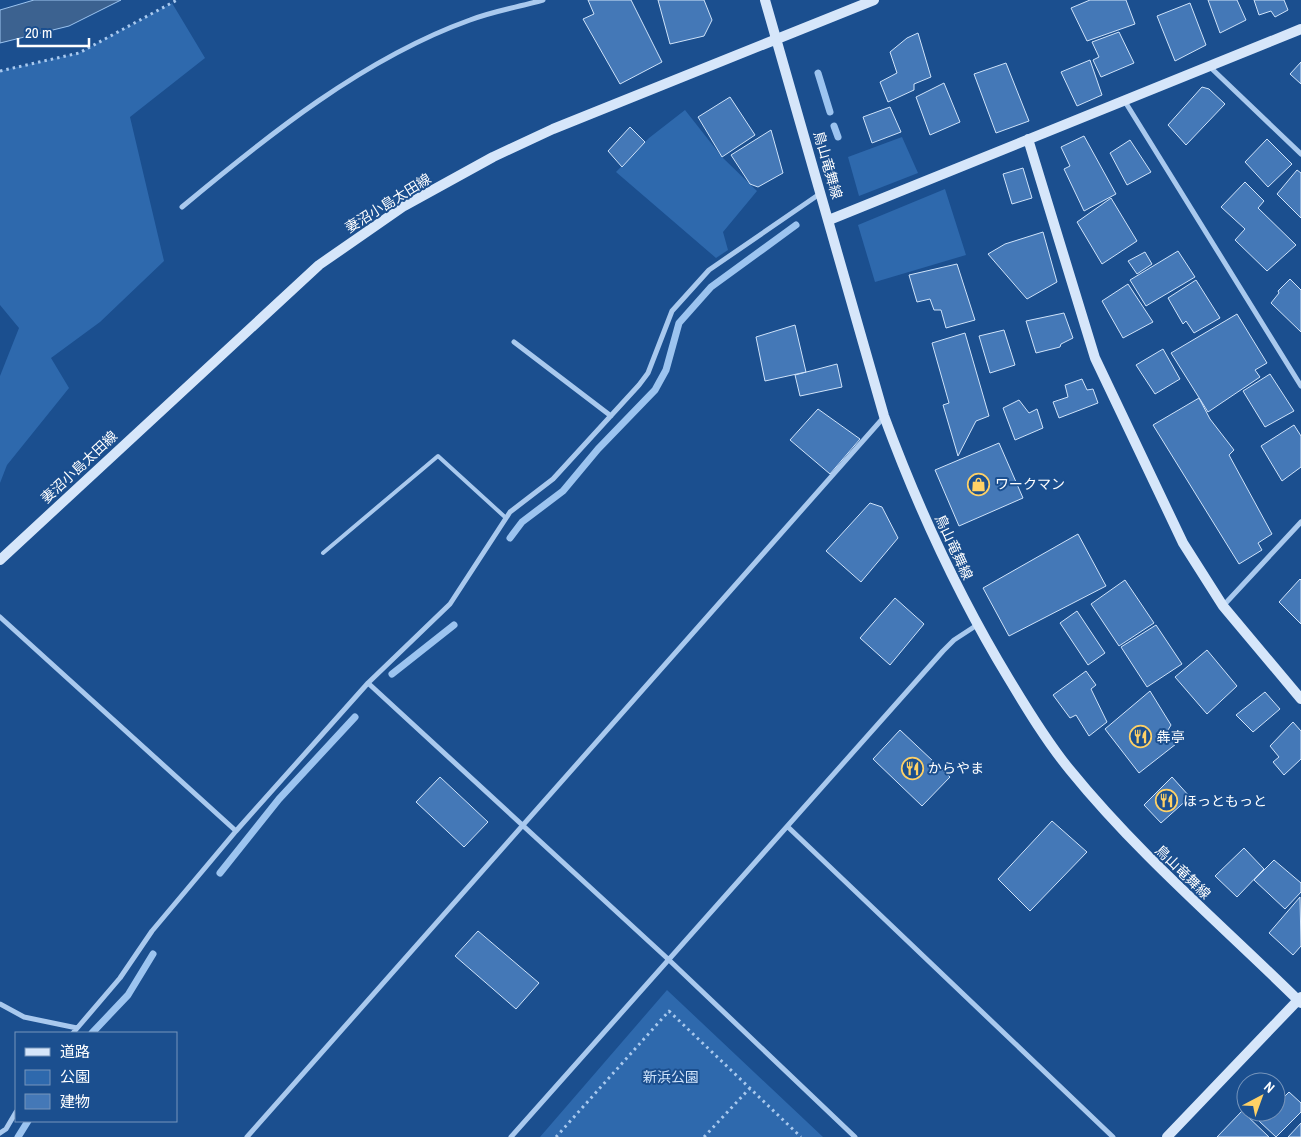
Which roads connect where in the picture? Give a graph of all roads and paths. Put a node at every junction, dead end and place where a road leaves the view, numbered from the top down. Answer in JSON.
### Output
{"nodes":[{"id":1,"x":177,"y":0,"type":"edge"},
{"id":2,"x":543,"y":0,"type":"edge"},
{"id":3,"x":765,"y":0,"type":"edge"},
{"id":4,"x":874,"y":0,"type":"edge"},
{"id":5,"x":1301,"y":30,"type":"edge"},
{"id":6,"x":777,"y":39,"type":"junction"},
{"id":7,"x":1210,"y":67,"type":"junction"},
{"id":8,"x":0,"y":72,"type":"edge"},
{"id":9,"x":1123,"y":100,"type":"junction"},
{"id":10,"x":1028,"y":139,"type":"junction"},
{"id":11,"x":1301,"y":154,"type":"edge"},
{"id":12,"x":821,"y":193,"type":"junction"},
{"id":13,"x":182,"y":208,"type":"dead end"},
{"id":14,"x":829,"y":220,"type":"junction"},
{"id":15,"x":514,"y":342,"type":"dead end"},
{"id":16,"x":1301,"y":386,"type":"edge"},
{"id":17,"x":611,"y":416,"type":"junction"},
{"id":18,"x":884,"y":416,"type":"junction"},
{"id":19,"x":506,"y":518,"type":"junction"},
{"id":20,"x":1301,"y":522,"type":"edge"},
{"id":21,"x":323,"y":553,"type":"dead end"},
{"id":22,"x":0,"y":560,"type":"edge"},
{"id":23,"x":1222,"y":606,"type":"junction"},
{"id":24,"x":0,"y":617,"type":"edge"},
{"id":25,"x":976,"y":625,"type":"junction"},
{"id":26,"x":368,"y":682,"type":"junction"},
{"id":27,"x":1301,"y":700,"type":"edge"},
{"id":28,"x":523,"y":824,"type":"junction"},
{"id":29,"x":788,"y":827,"type":"junction"},
{"id":30,"x":236,"y":830,"type":"junction"},
{"id":31,"x":668,"y":959,"type":"junction"},
{"id":32,"x":1300,"y":1000,"type":"edge"},
{"id":33,"x":0,"y":1004,"type":"edge"},
{"id":34,"x":75,"y":1031,"type":"edge"},
{"id":35,"x":750,"y":1088,"type":"junction"},
{"id":36,"x":15,"y":1114,"type":"edge"},
{"id":37,"x":0,"y":1133,"type":"edge"},
{"id":38,"x":247,"y":1137,"type":"edge"},
{"id":39,"x":511,"y":1137,"type":"edge"},
{"id":40,"x":556,"y":1137,"type":"edge"},
{"id":41,"x":704,"y":1137,"type":"edge"},
{"id":42,"x":801,"y":1137,"type":"edge"},
{"id":43,"x":855,"y":1137,"type":"edge"},
{"id":44,"x":1113,"y":1137,"type":"edge"},
{"id":45,"x":1167,"y":1137,"type":"edge"}],
"edges":[{"from":1,"to":8,"type":"path"},
{"from":2,"to":13,"type":"street"},
{"from":3,"to":6,"type":"main road","name":"鳥山竜舞線"},
{"from":4,"to":6,"type":"main road","name":"妻沼小島太田線"},
{"from":5,"to":7,"type":"main road"},
{"from":6,"to":12,"type":"main road","name":"鳥山竜舞線"},
{"from":6,"to":22,"type":"main road","name":"妻沼小島太田線"},
{"from":7,"to":9,"type":"main road"},
{"from":7,"to":11,"type":"street"},
{"from":9,"to":10,"type":"main road"},
{"from":9,"to":16,"type":"street"},
{"from":10,"to":14,"type":"main road"},
{"from":10,"to":23,"type":"main road"},
{"from":12,"to":14,"type":"main road","name":"鳥山竜舞線"},
{"from":12,"to":17,"type":"street"},
{"from":14,"to":18,"type":"main road","name":"鳥山竜舞線"},
{"from":15,"to":17,"type":"street"},
{"from":17,"to":19,"type":"street"},
{"from":18,"to":25,"type":"main road","name":"鳥山竜舞線"},
{"from":18,"to":28,"type":"street"},
{"from":19,"to":21,"type":"lane"},
{"from":19,"to":26,"type":"street"},
{"from":20,"to":23,"type":"street"},
{"from":23,"to":27,"type":"main road"},
{"from":24,"to":30,"type":"street"},
{"from":25,"to":29,"type":"street"},
{"from":25,"to":32,"type":"main road","name":"鳥山竜舞線"},
{"from":26,"to":28,"type":"street"},
{"from":26,"to":30,"type":"street"},
{"from":28,"to":31,"type":"street"},
{"from":28,"to":38,"type":"street"},
{"from":29,"to":31,"type":"street"},
{"from":29,"to":44,"type":"street"},
{"from":30,"to":34,"type":"street"},
{"from":31,"to":39,"type":"street"},
{"from":31,"to":43,"type":"street"},
{"from":32,"to":45,"type":"main road"},
{"from":33,"to":34,"type":"street"},
{"from":35,"to":40,"type":"path"},
{"from":35,"to":41,"type":"path"},
{"from":35,"to":42,"type":"path"},
{"from":36,"to":37,"type":"street"}]}
